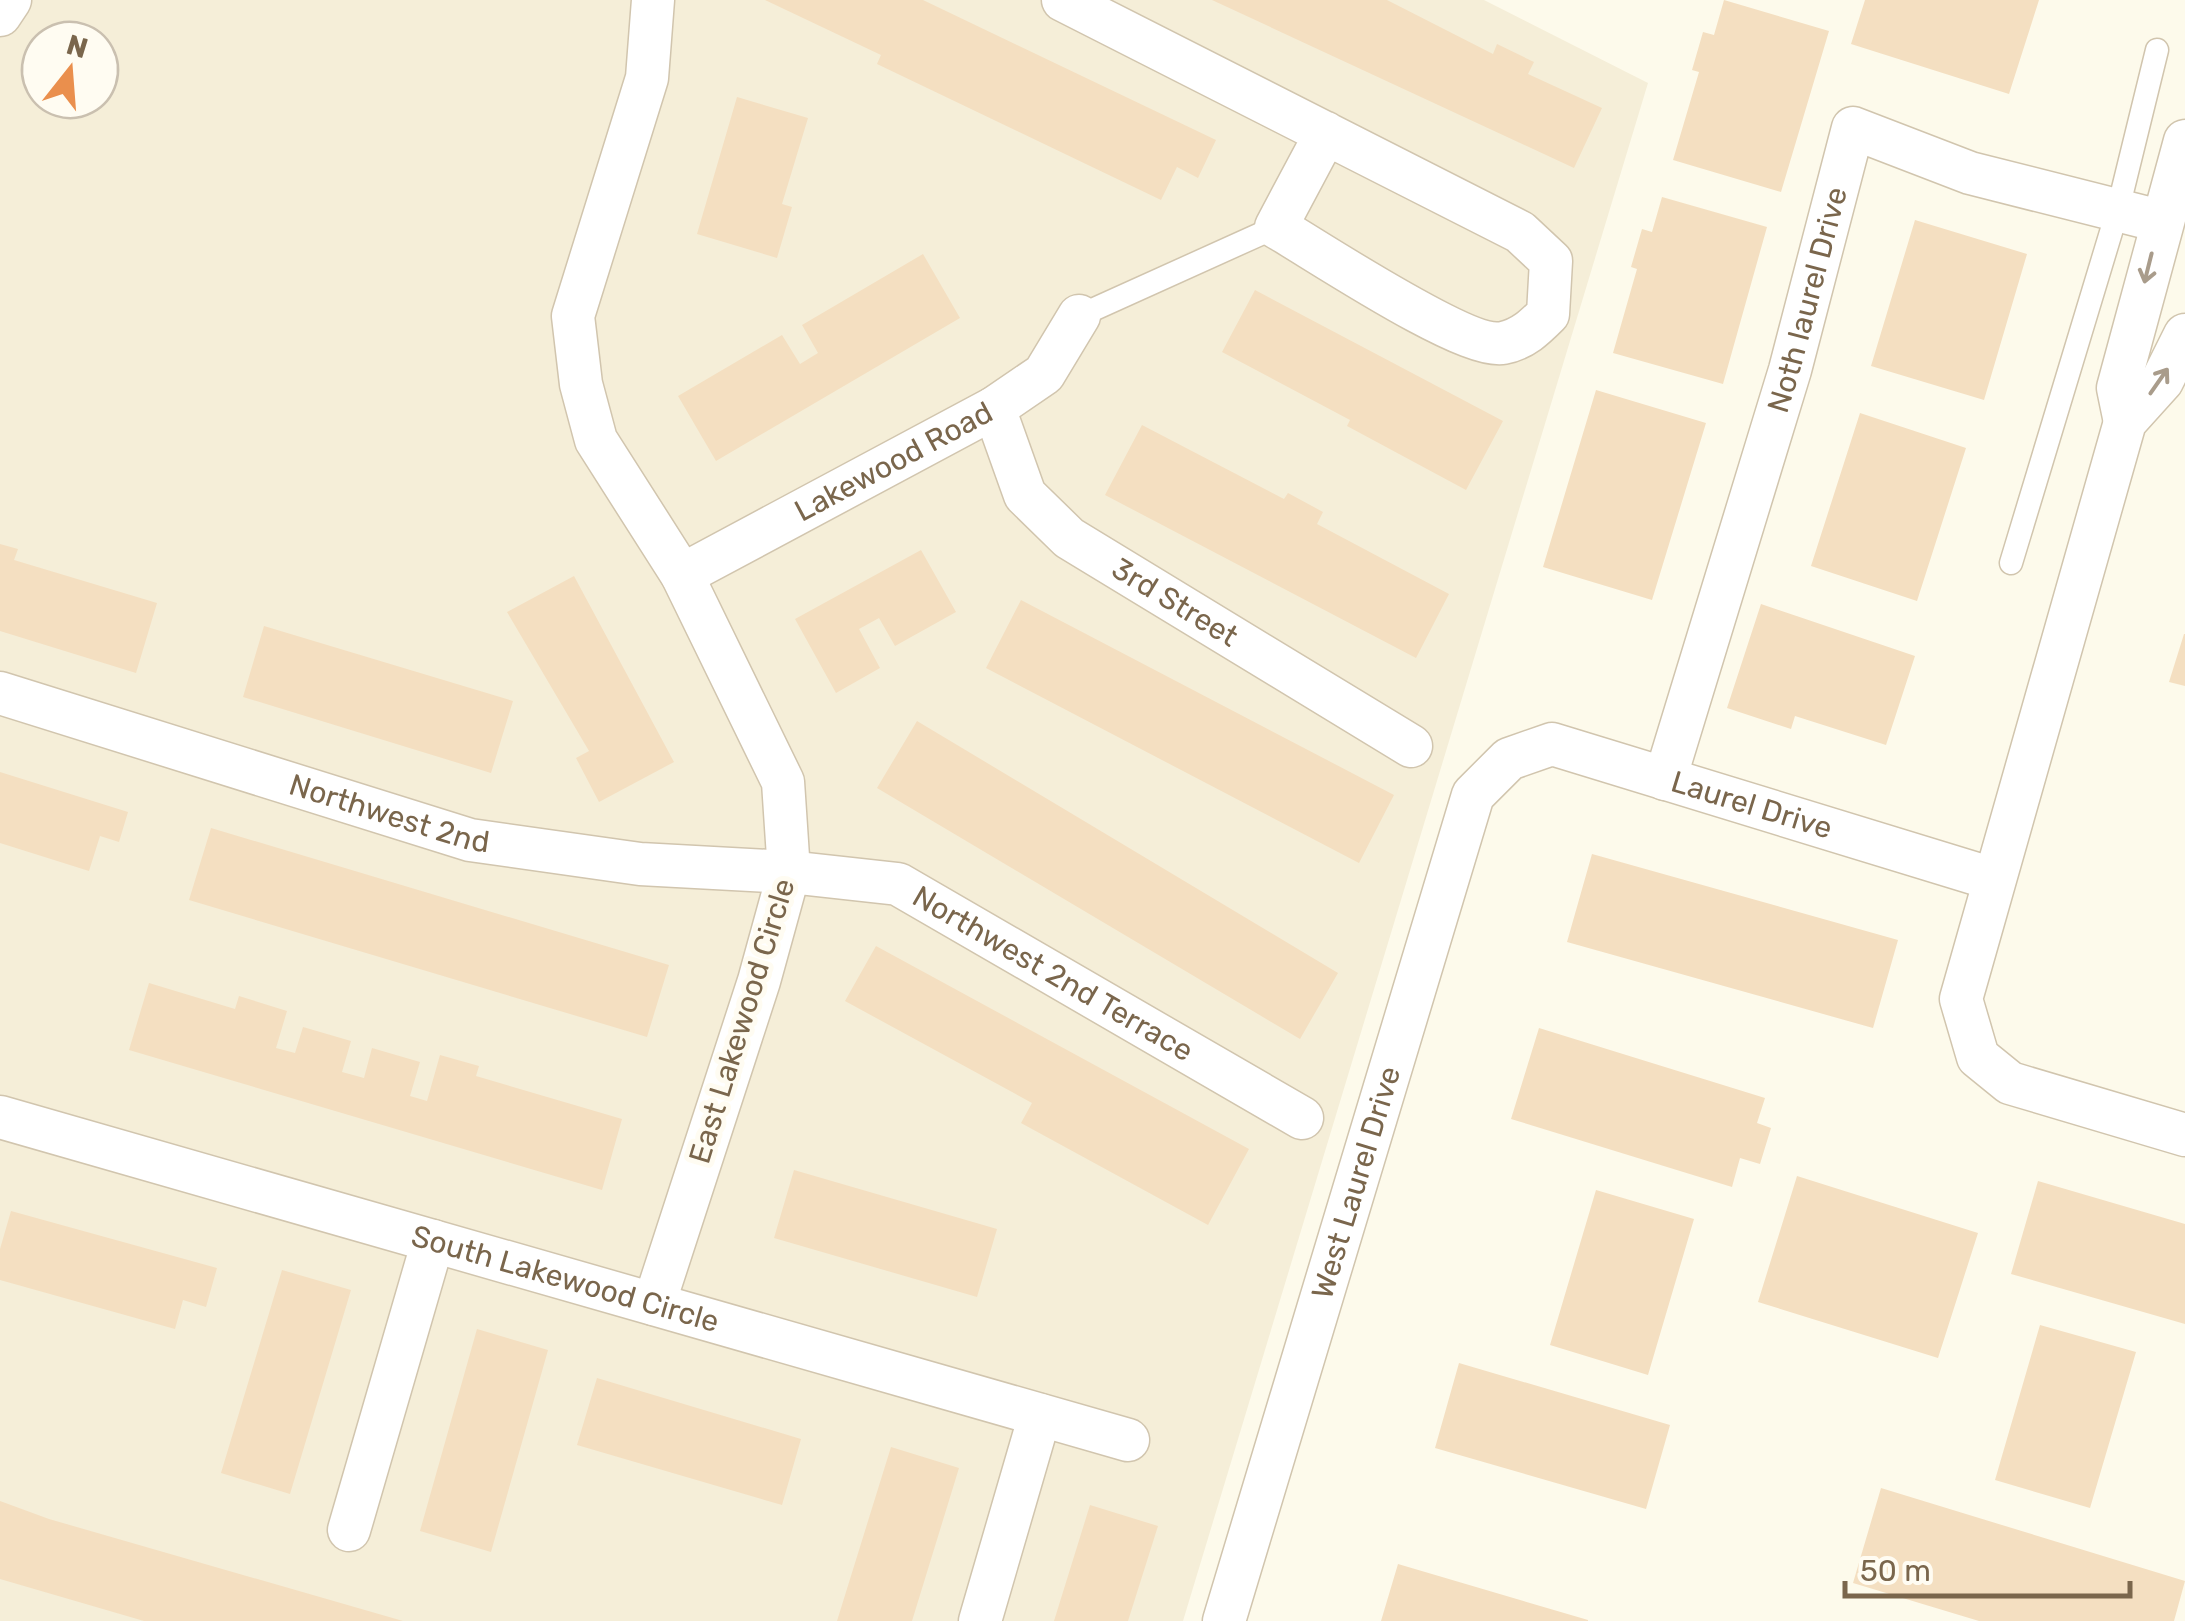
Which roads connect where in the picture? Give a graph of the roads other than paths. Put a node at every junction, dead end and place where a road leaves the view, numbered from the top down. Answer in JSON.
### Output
{"nodes":[{"id":1,"x":10,"y":0,"type":"edge"},
{"id":2,"x":653,"y":0,"type":"edge"},
{"id":3,"x":1063,"y":0,"type":"edge"},
{"id":4,"x":0,"y":15,"type":"edge"},
{"id":5,"x":2157,"y":50,"type":"dead end"},
{"id":6,"x":1326,"y":133,"type":"junction"},
{"id":7,"x":2185,"y":141,"type":"edge"},
{"id":8,"x":2118,"y":209,"type":"junction"},
{"id":9,"x":2160,"y":221,"type":"junction"},
{"id":10,"x":1276,"y":226,"type":"junction"},
{"id":11,"x":1079,"y":316,"type":"joint"},
{"id":12,"x":2185,"y":335,"type":"edge"},
{"id":13,"x":994,"y":408,"type":"junction"},
{"id":14,"x":2125,"y":422,"type":"junction"},
{"id":15,"x":2011,"y":563,"type":"dead end"},
{"id":16,"x":682,"y":575,"type":"junction"},
{"id":17,"x":0,"y":694,"type":"edge"},
{"id":18,"x":1411,"y":746,"type":"dead end"},
{"id":19,"x":1509,"y":759,"type":"joint"},
{"id":20,"x":1665,"y":779,"type":"junction"},
{"id":21,"x":789,"y":872,"type":"junction"},
{"id":22,"x":1993,"y":879,"type":"junction"},
{"id":23,"x":0,"y":1117,"type":"edge"},
{"id":24,"x":1302,"y":1118,"type":"dead end"},
{"id":25,"x":2185,"y":1136,"type":"edge"},
{"id":26,"x":433,"y":1241,"type":"junction"},
{"id":27,"x":654,"y":1304,"type":"junction"},
{"id":28,"x":1040,"y":1415,"type":"junction"},
{"id":29,"x":1128,"y":1440,"type":"dead end"},
{"id":30,"x":349,"y":1530,"type":"dead end"},
{"id":31,"x":980,"y":1621,"type":"edge"},
{"id":32,"x":1224,"y":1621,"type":"edge"}],
"edges":[{"from":1,"to":4,"type":"street"},
{"from":2,"to":16,"type":"street","name":"East Lakewood Circle"},
{"from":3,"to":6,"type":"street"},
{"from":5,"to":8,"type":"lane"},
{"from":6,"to":10,"type":"street"},
{"from":6,"to":10,"type":"street"},
{"from":7,"to":9,"type":"street"},
{"from":8,"to":9,"type":"street","name":"Noth laurel Drive"},
{"from":8,"to":15,"type":"lane"},
{"from":8,"to":20,"type":"street","name":"Noth laurel Drive"},
{"from":9,"to":14,"type":"street","one_way":true},
{"from":10,"to":11,"type":"lane"},
{"from":11,"to":13,"type":"street","name":"Lakewood Road"},
{"from":14,"to":12,"type":"street","one_way":true},
{"from":13,"to":16,"type":"street","name":"Lakewood Road"},
{"from":13,"to":18,"type":"street","name":"3rd Street"},
{"from":14,"to":22,"type":"street"},
{"from":16,"to":21,"type":"street","name":"East Lakewood Circle"},
{"from":17,"to":21,"type":"street","name":"Northwest 2nd"},
{"from":19,"to":20,"type":"street","name":"Laurel Drive"},
{"from":19,"to":32,"type":"street","name":"West Laurel Drive"},
{"from":20,"to":22,"type":"street","name":"Laurel Drive"},
{"from":21,"to":24,"type":"street","name":"Northwest 2nd Terrace"},
{"from":21,"to":27,"type":"street","name":"East Lakewood Circle"},
{"from":22,"to":25,"type":"street"},
{"from":23,"to":26,"type":"street","name":"South Lakewood Circle"},
{"from":26,"to":27,"type":"street","name":"South Lakewood Circle"},
{"from":26,"to":30,"type":"street"},
{"from":27,"to":28,"type":"street","name":"South Lakewood Circle"},
{"from":28,"to":29,"type":"street","name":"South Lakewood Circle"},
{"from":28,"to":31,"type":"street"}]}
